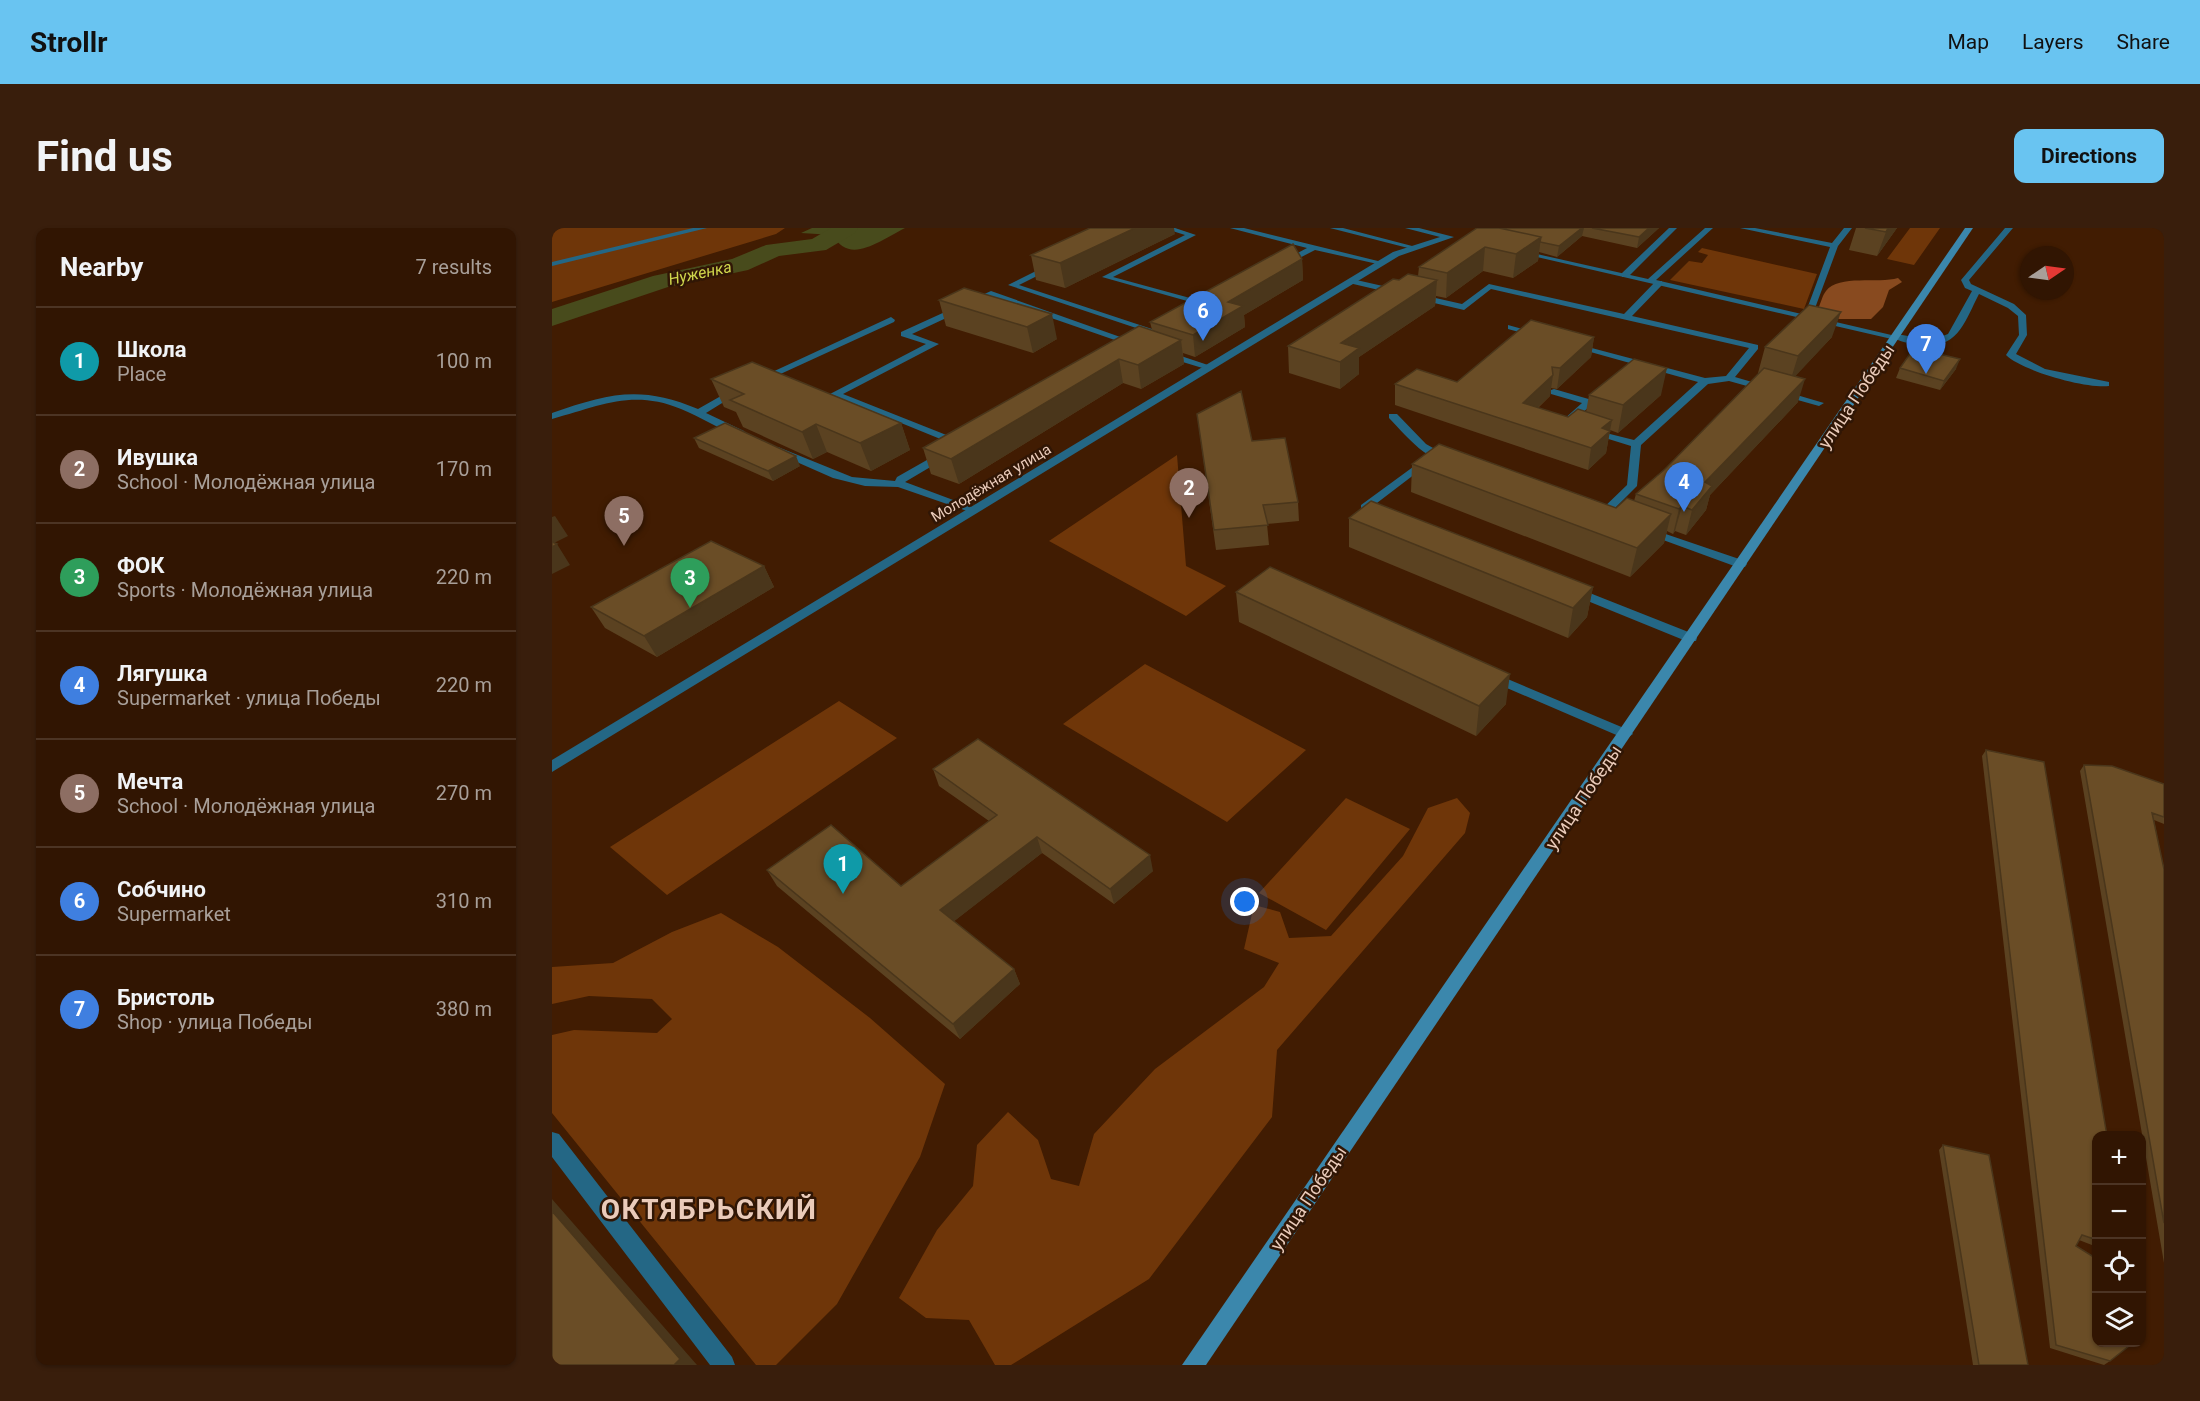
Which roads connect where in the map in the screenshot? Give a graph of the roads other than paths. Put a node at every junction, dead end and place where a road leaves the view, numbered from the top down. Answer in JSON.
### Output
{"nodes":[{"id":1,"x":703,"y":228,"type":"edge"},
{"id":2,"x":1167,"y":228,"type":"edge"},
{"id":3,"x":1234,"y":228,"type":"edge"},
{"id":4,"x":1334,"y":228,"type":"edge"},
{"id":5,"x":1409,"y":228,"type":"edge"},
{"id":6,"x":1673,"y":228,"type":"edge"},
{"id":7,"x":1709,"y":228,"type":"edge"},
{"id":8,"x":1744,"y":228,"type":"edge"},
{"id":9,"x":1848,"y":228,"type":"edge"},
{"id":10,"x":1969,"y":228,"type":"edge"},
{"id":11,"x":2009,"y":228,"type":"edge"},
{"id":12,"x":1834,"y":246,"type":"junction"},
{"id":13,"x":1314,"y":247,"type":"junction"},
{"id":14,"x":1412,"y":247,"type":"junction"},
{"id":15,"x":1506,"y":249,"type":"edge"},
{"id":16,"x":1063,"y":261,"type":"edge"},
{"id":17,"x":1382,"y":263,"type":"junction"},
{"id":18,"x":552,"y":264,"type":"edge"},
{"id":19,"x":1276,"y":269,"type":"edge"},
{"id":20,"x":1625,"y":275,"type":"junction"},
{"id":21,"x":1352,"y":281,"type":"junction"},
{"id":22,"x":1655,"y":282,"type":"junction"},
{"id":23,"x":1976,"y":291,"type":"junction"},
{"id":24,"x":1218,"y":301,"type":"edge"},
{"id":25,"x":1209,"y":306,"type":"junction"},
{"id":26,"x":1199,"y":312,"type":"edge"},
{"id":27,"x":1626,"y":317,"type":"junction"},
{"id":28,"x":1808,"y":317,"type":"junction"},
{"id":29,"x":891,"y":320,"type":"dead end"},
{"id":30,"x":1511,"y":327,"type":"dead end"},
{"id":31,"x":1171,"y":328,"type":"edge"},
{"id":32,"x":1162,"y":334,"type":"junction"},
{"id":33,"x":1545,"y":336,"type":"edge"},
{"id":34,"x":1896,"y":337,"type":"junction"},
{"id":35,"x":1556,"y":340,"type":"edge"},
{"id":36,"x":1131,"y":352,"type":"edge"},
{"id":37,"x":1209,"y":367,"type":"junction"},
{"id":38,"x":1729,"y":378,"type":"junction"},
{"id":39,"x":1705,"y":381,"type":"junction"},
{"id":40,"x":755,"y":382,"type":"edge"},
{"id":41,"x":2106,"y":384,"type":"dead end"},
{"id":42,"x":744,"y":387,"type":"edge"},
{"id":43,"x":1554,"y":392,"type":"edge"},
{"id":44,"x":1819,"y":403,"type":"dead end"},
{"id":45,"x":699,"y":412,"type":"junction"},
{"id":46,"x":552,"y":416,"type":"edge"},
{"id":47,"x":1393,"y":416,"type":"dead end"},
{"id":48,"x":749,"y":437,"type":"edge"},
{"id":49,"x":1636,"y":444,"type":"junction"},
{"id":50,"x":770,"y":446,"type":"edge"},
{"id":51,"x":1435,"y":454,"type":"junction"},
{"id":52,"x":1460,"y":465,"type":"edge"},
{"id":53,"x":899,"y":484,"type":"junction"},
{"id":54,"x":974,"y":510,"type":"junction"},
{"id":55,"x":1386,"y":515,"type":"edge"},
{"id":56,"x":1602,"y":515,"type":"edge"},
{"id":57,"x":1634,"y":526,"type":"edge"},
{"id":58,"x":1742,"y":564,"type":"junction"},
{"id":59,"x":1561,"y":585,"type":"edge"},
{"id":60,"x":1691,"y":638,"type":"junction"},
{"id":61,"x":1476,"y":670,"type":"edge"},
{"id":62,"x":1626,"y":734,"type":"junction"},
{"id":63,"x":552,"y":766,"type":"edge"},
{"id":64,"x":552,"y":1141,"type":"edge"},
{"id":65,"x":724,"y":1365,"type":"edge"},
{"id":66,"x":1193,"y":1365,"type":"edge"}],
"edges":[{"from":1,"to":18,"type":"street"},
{"from":2,"to":25,"type":"street"},
{"from":3,"to":13,"type":"street"},
{"from":4,"to":14,"type":"street"},
{"from":5,"to":14,"type":"street","name":"Молодёжная улица"},
{"from":6,"to":20,"type":"street"},
{"from":7,"to":22,"type":"street"},
{"from":8,"to":12,"type":"street"},
{"from":9,"to":12,"type":"street"},
{"from":10,"to":34,"type":"street","name":"улица Победы"},
{"from":11,"to":23,"type":"street"},
{"from":12,"to":28,"type":"street"},
{"from":13,"to":17,"type":"street"},
{"from":13,"to":19,"type":"street"},
{"from":14,"to":17,"type":"street","name":"Молодёжная улица"},
{"from":15,"to":20,"type":"street"},
{"from":16,"to":32,"type":"street"},
{"from":17,"to":21,"type":"street","name":"Молодёжная улица"},
{"from":20,"to":22,"type":"street"},
{"from":21,"to":27,"type":"street"},
{"from":21,"to":37,"type":"street","name":"Молодёжная улица"},
{"from":22,"to":27,"type":"street"},
{"from":22,"to":28,"type":"street"},
{"from":23,"to":34,"type":"street"},
{"from":23,"to":41,"type":"street"},
{"from":24,"to":25,"type":"street"},
{"from":25,"to":26,"type":"street"},
{"from":27,"to":38,"type":"street"},
{"from":28,"to":34,"type":"street"},
{"from":29,"to":40,"type":"street"},
{"from":30,"to":33,"type":"street"},
{"from":31,"to":32,"type":"street"},
{"from":32,"to":37,"type":"street"},
{"from":34,"to":58,"type":"street","name":"улица Победы"},
{"from":35,"to":39,"type":"street"},
{"from":36,"to":53,"type":"street"},
{"from":37,"to":54,"type":"street","name":"Молодёжная улица"},
{"from":38,"to":39,"type":"street"},
{"from":38,"to":44,"type":"street"},
{"from":39,"to":49,"type":"street"},
{"from":42,"to":45,"type":"street"},
{"from":43,"to":49,"type":"street"},
{"from":45,"to":46,"type":"street"},
{"from":45,"to":48,"type":"street"},
{"from":47,"to":51,"type":"street"},
{"from":49,"to":56,"type":"street"},
{"from":50,"to":53,"type":"street"},
{"from":51,"to":52,"type":"street"},
{"from":51,"to":55,"type":"street"},
{"from":53,"to":54,"type":"street"},
{"from":54,"to":63,"type":"street","name":"Молодёжная улица"},
{"from":57,"to":58,"type":"street"},
{"from":58,"to":60,"type":"street","name":"улица Победы"},
{"from":59,"to":60,"type":"street"},
{"from":60,"to":62,"type":"street","name":"улица Победы"},
{"from":61,"to":62,"type":"street"},
{"from":62,"to":66,"type":"street","name":"улица Победы"},
{"from":64,"to":65,"type":"street"}]}
